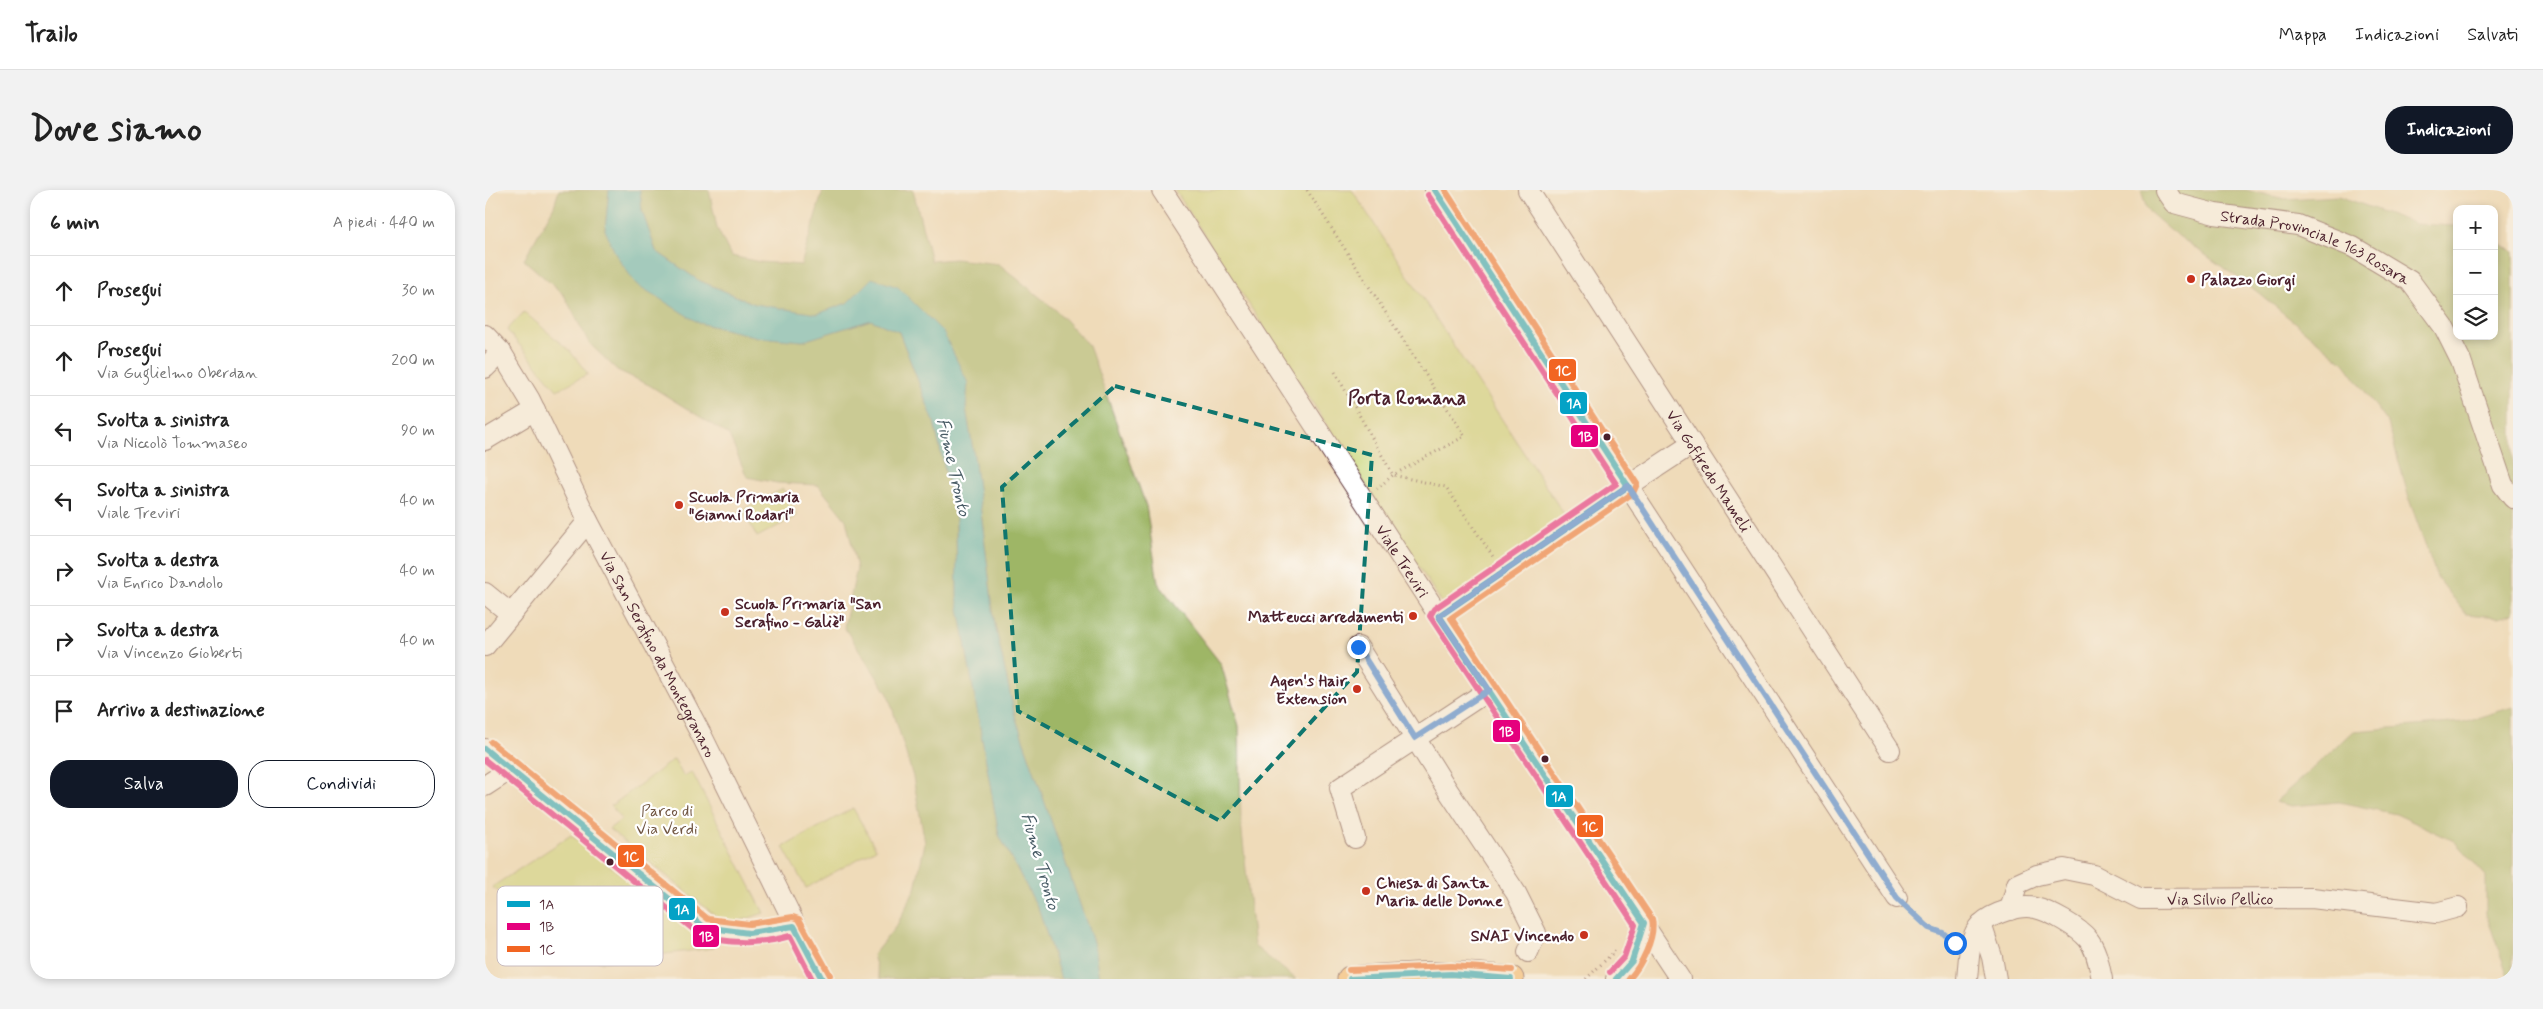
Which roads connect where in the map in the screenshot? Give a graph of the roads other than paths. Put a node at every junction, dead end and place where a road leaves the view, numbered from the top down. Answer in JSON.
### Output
{"nodes":[{"id":1,"x":1162,"y":190,"type":"edge"},
{"id":2,"x":1528,"y":190,"type":"edge"},
{"id":3,"x":2165,"y":190,"type":"edge"},
{"id":4,"x":1443,"y":193,"type":"edge"},
{"id":5,"x":485,"y":335,"type":"edge"},
{"id":6,"x":501,"y":352,"type":"junction"},
{"id":7,"x":485,"y":368,"type":"edge"},
{"id":8,"x":535,"y":410,"type":"junction"},
{"id":9,"x":485,"y":440,"type":"edge"},
{"id":10,"x":1692,"y":444,"type":"junction"},
{"id":11,"x":1628,"y":486,"type":"junction"},
{"id":12,"x":2513,"y":498,"type":"edge"},
{"id":13,"x":588,"y":521,"type":"junction"},
{"id":14,"x":485,"y":593,"type":"edge"},
{"id":15,"x":511,"y":614,"type":"junction"},
{"id":16,"x":1439,"y":616,"type":"junction"},
{"id":17,"x":485,"y":646,"type":"edge"},
{"id":18,"x":1358,"y":647,"type":"dead end"},
{"id":19,"x":1489,"y":690,"type":"junction"},
{"id":20,"x":1415,"y":738,"type":"junction"},
{"id":21,"x":485,"y":749,"type":"edge"},
{"id":22,"x":1890,"y":750,"type":"dead end"},
{"id":23,"x":511,"y":769,"type":"junction"},
{"id":24,"x":485,"y":786,"type":"edge"},
{"id":25,"x":1355,"y":838,"type":"dead end"},
{"id":26,"x":653,"y":886,"type":"edge"},
{"id":27,"x":663,"y":894,"type":"edge"},
{"id":28,"x":1897,"y":898,"type":"road end"},
{"id":29,"x":2458,"y":908,"type":"dead end"},
{"id":30,"x":2010,"y":910,"type":"junction"},
{"id":31,"x":1644,"y":922,"type":"junction"},
{"id":32,"x":1981,"y":924,"type":"junction"},
{"id":33,"x":794,"y":926,"type":"junction"},
{"id":34,"x":1529,"y":952,"type":"dead end"},
{"id":35,"x":1968,"y":970,"type":"edge"},
{"id":36,"x":822,"y":979,"type":"edge"},
{"id":37,"x":1350,"y":979,"type":"edge"},
{"id":38,"x":1511,"y":979,"type":"edge"},
{"id":39,"x":1616,"y":979,"type":"edge"},
{"id":40,"x":1680,"y":979,"type":"edge"},
{"id":41,"x":1996,"y":979,"type":"edge"},
{"id":42,"x":2102,"y":979,"type":"edge"}],
"edges":[{"from":1,"to":16,"type":"street","name":"Viale Treviri"},
{"from":2,"to":10,"type":"street","name":"Via Goffredo Mameli"},
{"from":3,"to":12,"type":"street","name":"Strada Provinciale 163 Rosara"},
{"from":4,"to":11,"type":"street"},
{"from":5,"to":6,"type":"street","name":"Via San Serafino da Montegranaro"},
{"from":6,"to":7,"type":"street"},
{"from":6,"to":8,"type":"street","name":"Via San Serafino da Montegranaro"},
{"from":8,"to":9,"type":"street"},
{"from":8,"to":13,"type":"street","name":"Via San Serafino da Montegranaro"},
{"from":10,"to":11,"type":"street"},
{"from":10,"to":22,"type":"street","name":"Via Goffredo Mameli"},
{"from":11,"to":16,"type":"street"},
{"from":11,"to":28,"type":"street"},
{"from":13,"to":15,"type":"street"},
{"from":13,"to":33,"type":"street","name":"Via San Serafino da Montegranaro"},
{"from":14,"to":15,"type":"street"},
{"from":15,"to":17,"type":"street"},
{"from":16,"to":19,"type":"street","name":"Viale Treviri"},
{"from":18,"to":20,"type":"street"},
{"from":19,"to":20,"type":"street"},
{"from":19,"to":31,"type":"street","name":"Viale Treviri"},
{"from":20,"to":25,"type":"street"},
{"from":20,"to":34,"type":"street"},
{"from":21,"to":23,"type":"street"},
{"from":23,"to":24,"type":"street"},
{"from":23,"to":26,"type":"street"},
{"from":27,"to":33,"type":"street"},
{"from":29,"to":30,"type":"street","name":"Via Silvio Pellico"},
{"from":30,"to":32,"type":"street"},
{"from":30,"to":42,"type":"street"},
{"from":31,"to":39,"type":"street"},
{"from":31,"to":40,"type":"street","name":"Viale Treviri"},
{"from":32,"to":35,"type":"street"},
{"from":32,"to":41,"type":"street"},
{"from":33,"to":36,"type":"street","name":"Via San Serafino da Montegranaro"},
{"from":37,"to":38,"type":"main road"}]}
